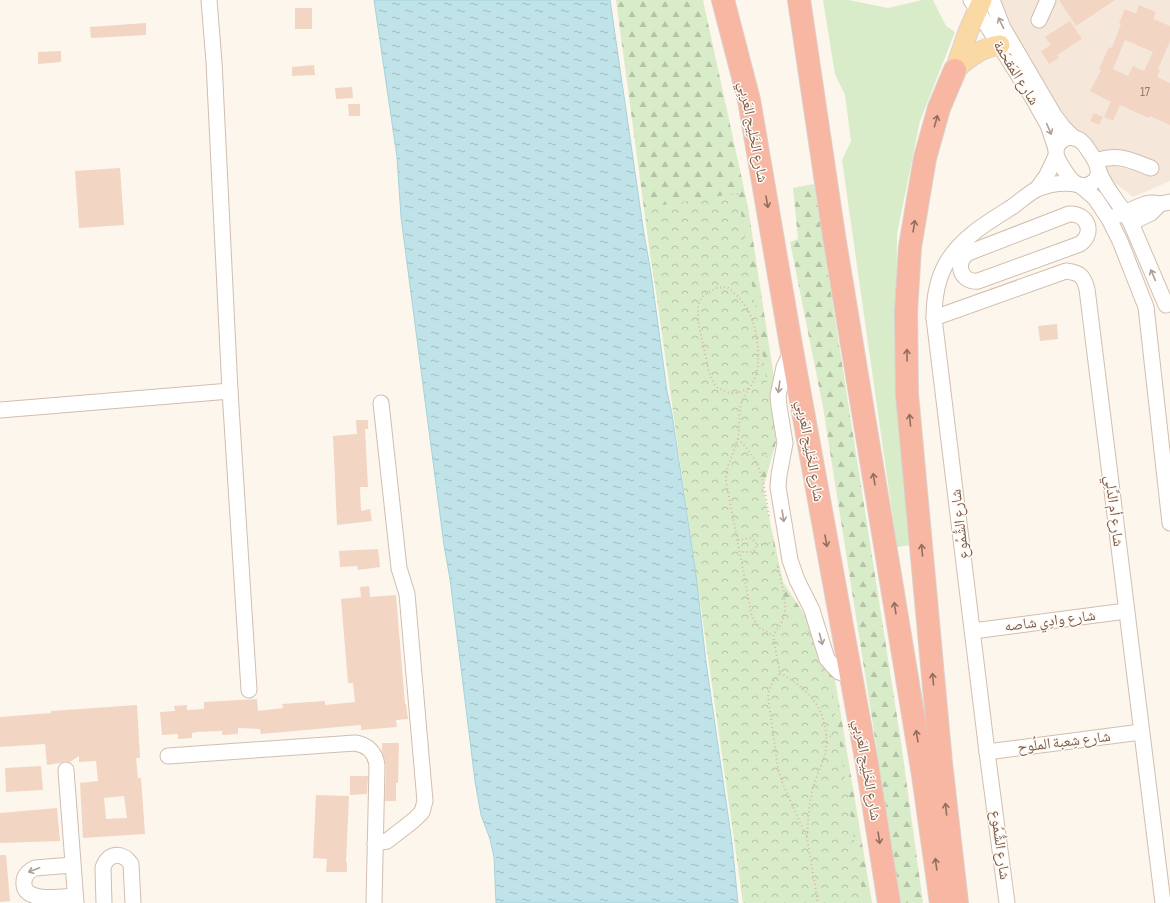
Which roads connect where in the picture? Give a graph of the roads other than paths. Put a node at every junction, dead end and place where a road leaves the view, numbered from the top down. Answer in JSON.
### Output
{"nodes":[{"id":1,"x":209,"y":0,"type":"edge"},
{"id":2,"x":724,"y":0,"type":"edge"},
{"id":3,"x":738,"y":0,"type":"edge"},
{"id":4,"x":799,"y":0,"type":"edge"},
{"id":5,"x":992,"y":0,"type":"edge"},
{"id":6,"x":1048,"y":0,"type":"edge"},
{"id":7,"x":977,"y":4,"type":"edge"},
{"id":8,"x":1039,"y":20,"type":"dead end"},
{"id":9,"x":1000,"y":45,"type":"junction"},
{"id":10,"x":955,"y":70,"type":"junction"},
{"id":11,"x":749,"y":100,"type":"junction"},
{"id":12,"x":1074,"y":138,"type":"junction"},
{"id":13,"x":1056,"y":152,"type":"junction"},
{"id":14,"x":1097,"y":165,"type":"junction"},
{"id":15,"x":1151,"y":168,"type":"dead end"},
{"id":16,"x":1078,"y":184,"type":"junction"},
{"id":17,"x":1037,"y":189,"type":"junction"},
{"id":18,"x":1165,"y":203,"type":"edge"},
{"id":19,"x":1128,"y":217,"type":"junction"},
{"id":20,"x":1109,"y":219,"type":"junction"},
{"id":21,"x":986,"y":224,"type":"junction"},
{"id":22,"x":1001,"y":240,"type":"junction"},
{"id":23,"x":1140,"y":245,"type":"junction"},
{"id":24,"x":1125,"y":253,"type":"junction"},
{"id":25,"x":954,"y":266,"type":"junction"},
{"id":26,"x":1168,"y":305,"type":"edge"},
{"id":27,"x":1146,"y":307,"type":"junction"},
{"id":28,"x":934,"y":318,"type":"junction"},
{"id":29,"x":792,"y":351,"type":"junction"},
{"id":30,"x":230,"y":391,"type":"junction"},
{"id":31,"x":381,"y":403,"type":"dead end"},
{"id":32,"x":0,"y":410,"type":"edge"},
{"id":33,"x":1170,"y":524,"type":"edge"},
{"id":34,"x":1126,"y":611,"type":"junction"},
{"id":35,"x":973,"y":631,"type":"junction"},
{"id":36,"x":850,"y":676,"type":"junction"},
{"id":37,"x":249,"y":690,"type":"dead end"},
{"id":38,"x":1142,"y":732,"type":"junction"},
{"id":39,"x":987,"y":752,"type":"junction"},
{"id":40,"x":168,"y":756,"type":"dead end"},
{"id":41,"x":66,"y":770,"type":"dead end"},
{"id":42,"x":375,"y":844,"type":"junction"},
{"id":43,"x":72,"y":865,"type":"junction"},
{"id":44,"x":75,"y":900,"type":"edge"},
{"id":45,"x":104,"y":903,"type":"edge"},
{"id":46,"x":133,"y":903,"type":"edge"},
{"id":47,"x":374,"y":903,"type":"edge"},
{"id":48,"x":889,"y":903,"type":"edge"},
{"id":49,"x":941,"y":903,"type":"edge"},
{"id":50,"x":957,"y":903,"type":"edge"},
{"id":51,"x":1007,"y":903,"type":"edge"},
{"id":52,"x":1163,"y":903,"type":"edge"}],
"edges":[{"from":1,"to":30,"type":"street"},
{"from":2,"to":11,"type":"highway","name":"شارع الخَلِيج العَربِي"},
{"from":3,"to":11,"type":"highway"},
{"from":49,"to":4,"type":"highway","one_way":true},
{"from":12,"to":5,"type":"street","name":"شارع المَقحَمة","one_way":true},
{"from":6,"to":8,"type":"street"},
{"from":7,"to":9,"type":"street","name":"شارع المَقحَمة"},
{"from":7,"to":10,"type":"main road"},
{"from":9,"to":10,"type":"main road"},
{"from":9,"to":13,"type":"street","name":"شارع المَقحَمة","one_way":true},
{"from":50,"to":10,"type":"highway","one_way":true},
{"from":11,"to":29,"type":"highway","name":"شارع الخَلِيج العَربِي","one_way":true},
{"from":12,"to":13,"type":"street"},
{"from":12,"to":14,"type":"street"},
{"from":13,"to":16,"type":"street"},
{"from":13,"to":17,"type":"street","name":"شارع الشُّمُوع"},
{"from":14,"to":15,"type":"street"},
{"from":14,"to":16,"type":"street"},
{"from":14,"to":19,"type":"street"},
{"from":16,"to":17,"type":"street","name":"شارع الشُّمُوع"},
{"from":16,"to":20,"type":"street"},
{"from":17,"to":21,"type":"street","name":"شارع الشُّمُوع"},
{"from":18,"to":19,"type":"street"},
{"from":19,"to":20,"type":"street"},
{"from":19,"to":23,"type":"street"},
{"from":20,"to":24,"type":"street"},
{"from":21,"to":22,"type":"street"},
{"from":21,"to":25,"type":"street","name":"شارع الشُّمُوع"},
{"from":22,"to":25,"type":"street"},
{"from":22,"to":25,"type":"street"},
{"from":23,"to":24,"type":"street"},
{"from":26,"to":23,"type":"street","one_way":true},
{"from":24,"to":27,"type":"street"},
{"from":25,"to":28,"type":"street","name":"شارع الشُّمُوع"},
{"from":26,"to":27,"type":"street"},
{"from":27,"to":33,"type":"street"},
{"from":28,"to":34,"type":"street","name":"شارع أم الدِّلِي"},
{"from":28,"to":35,"type":"street","name":"شارع الشُّمُوع"},
{"from":29,"to":36,"type":"highway","name":"شارع الخَلِيج العَربِي","one_way":true},
{"from":29,"to":36,"type":"street","one_way":true},
{"from":30,"to":32,"type":"street"},
{"from":30,"to":37,"type":"street"},
{"from":31,"to":42,"type":"street"},
{"from":34,"to":35,"type":"street","name":"شارع وادِي شاصه"},
{"from":34,"to":38,"type":"street","name":"شارع أم الدِّلِي"},
{"from":35,"to":39,"type":"street","name":"شارع الشُّمُوع"},
{"from":36,"to":48,"type":"highway","name":"شارع الخَلِيج العَربِي","one_way":true},
{"from":38,"to":39,"type":"street","name":"شارع شِعبة الملُوح"},
{"from":38,"to":52,"type":"street","name":"شارع أم الدِّلِي"},
{"from":39,"to":51,"type":"street","name":"شارع الشُّمُوع"},
{"from":40,"to":42,"type":"street"},
{"from":41,"to":43,"type":"street"},
{"from":42,"to":47,"type":"street"},
{"from":43,"to":44,"type":"street"},
{"from":43,"to":44,"type":"street","one_way":true},
{"from":45,"to":46,"type":"street"}]}
